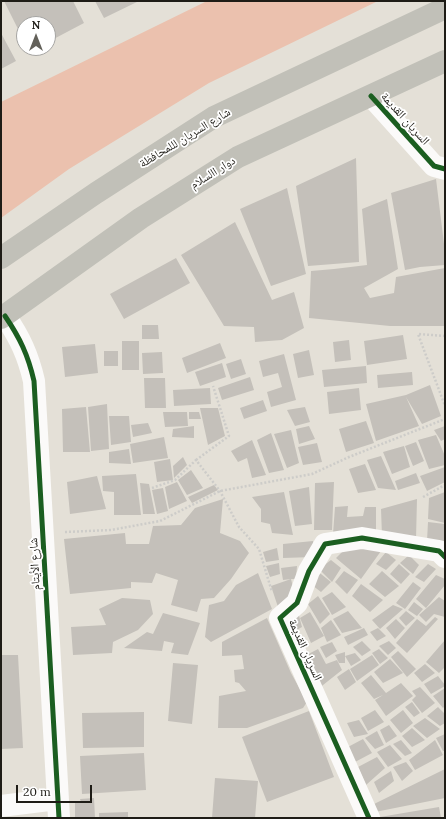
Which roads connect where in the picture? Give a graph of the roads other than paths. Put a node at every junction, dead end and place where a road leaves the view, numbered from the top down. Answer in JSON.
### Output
{"nodes":[{"id":1,"x":445,"y":8,"type":"edge"},
{"id":2,"x":445,"y":61,"type":"edge"},
{"id":3,"x":370,"y":96,"type":"junction"},
{"id":4,"x":445,"y":169,"type":"edge"},
{"id":5,"x":1,"y":258,"type":"edge"},
{"id":6,"x":3,"y":317,"type":"edge"},
{"id":7,"x":445,"y":557,"type":"edge"},
{"id":8,"x":1,"y":806,"type":"edge"},
{"id":9,"x":58,"y":808,"type":"edge"},
{"id":10,"x":369,"y":818,"type":"edge"}],
"edges":[{"from":1,"to":5,"type":"main road","name":"شارع السريان لللمحافظة"},
{"from":2,"to":3,"type":"main road","name":"دوار االسلام"},
{"from":3,"to":4,"type":"street","name":"السريان القديمة"},
{"from":3,"to":6,"type":"main road","name":"دوار االسلام"},
{"from":6,"to":9,"type":"street","name":"شارع الأيتام"},
{"from":7,"to":10,"type":"street","name":"السريان القديمة"},
{"from":8,"to":9,"type":"street","name":"شارع الأيتام"}]}
